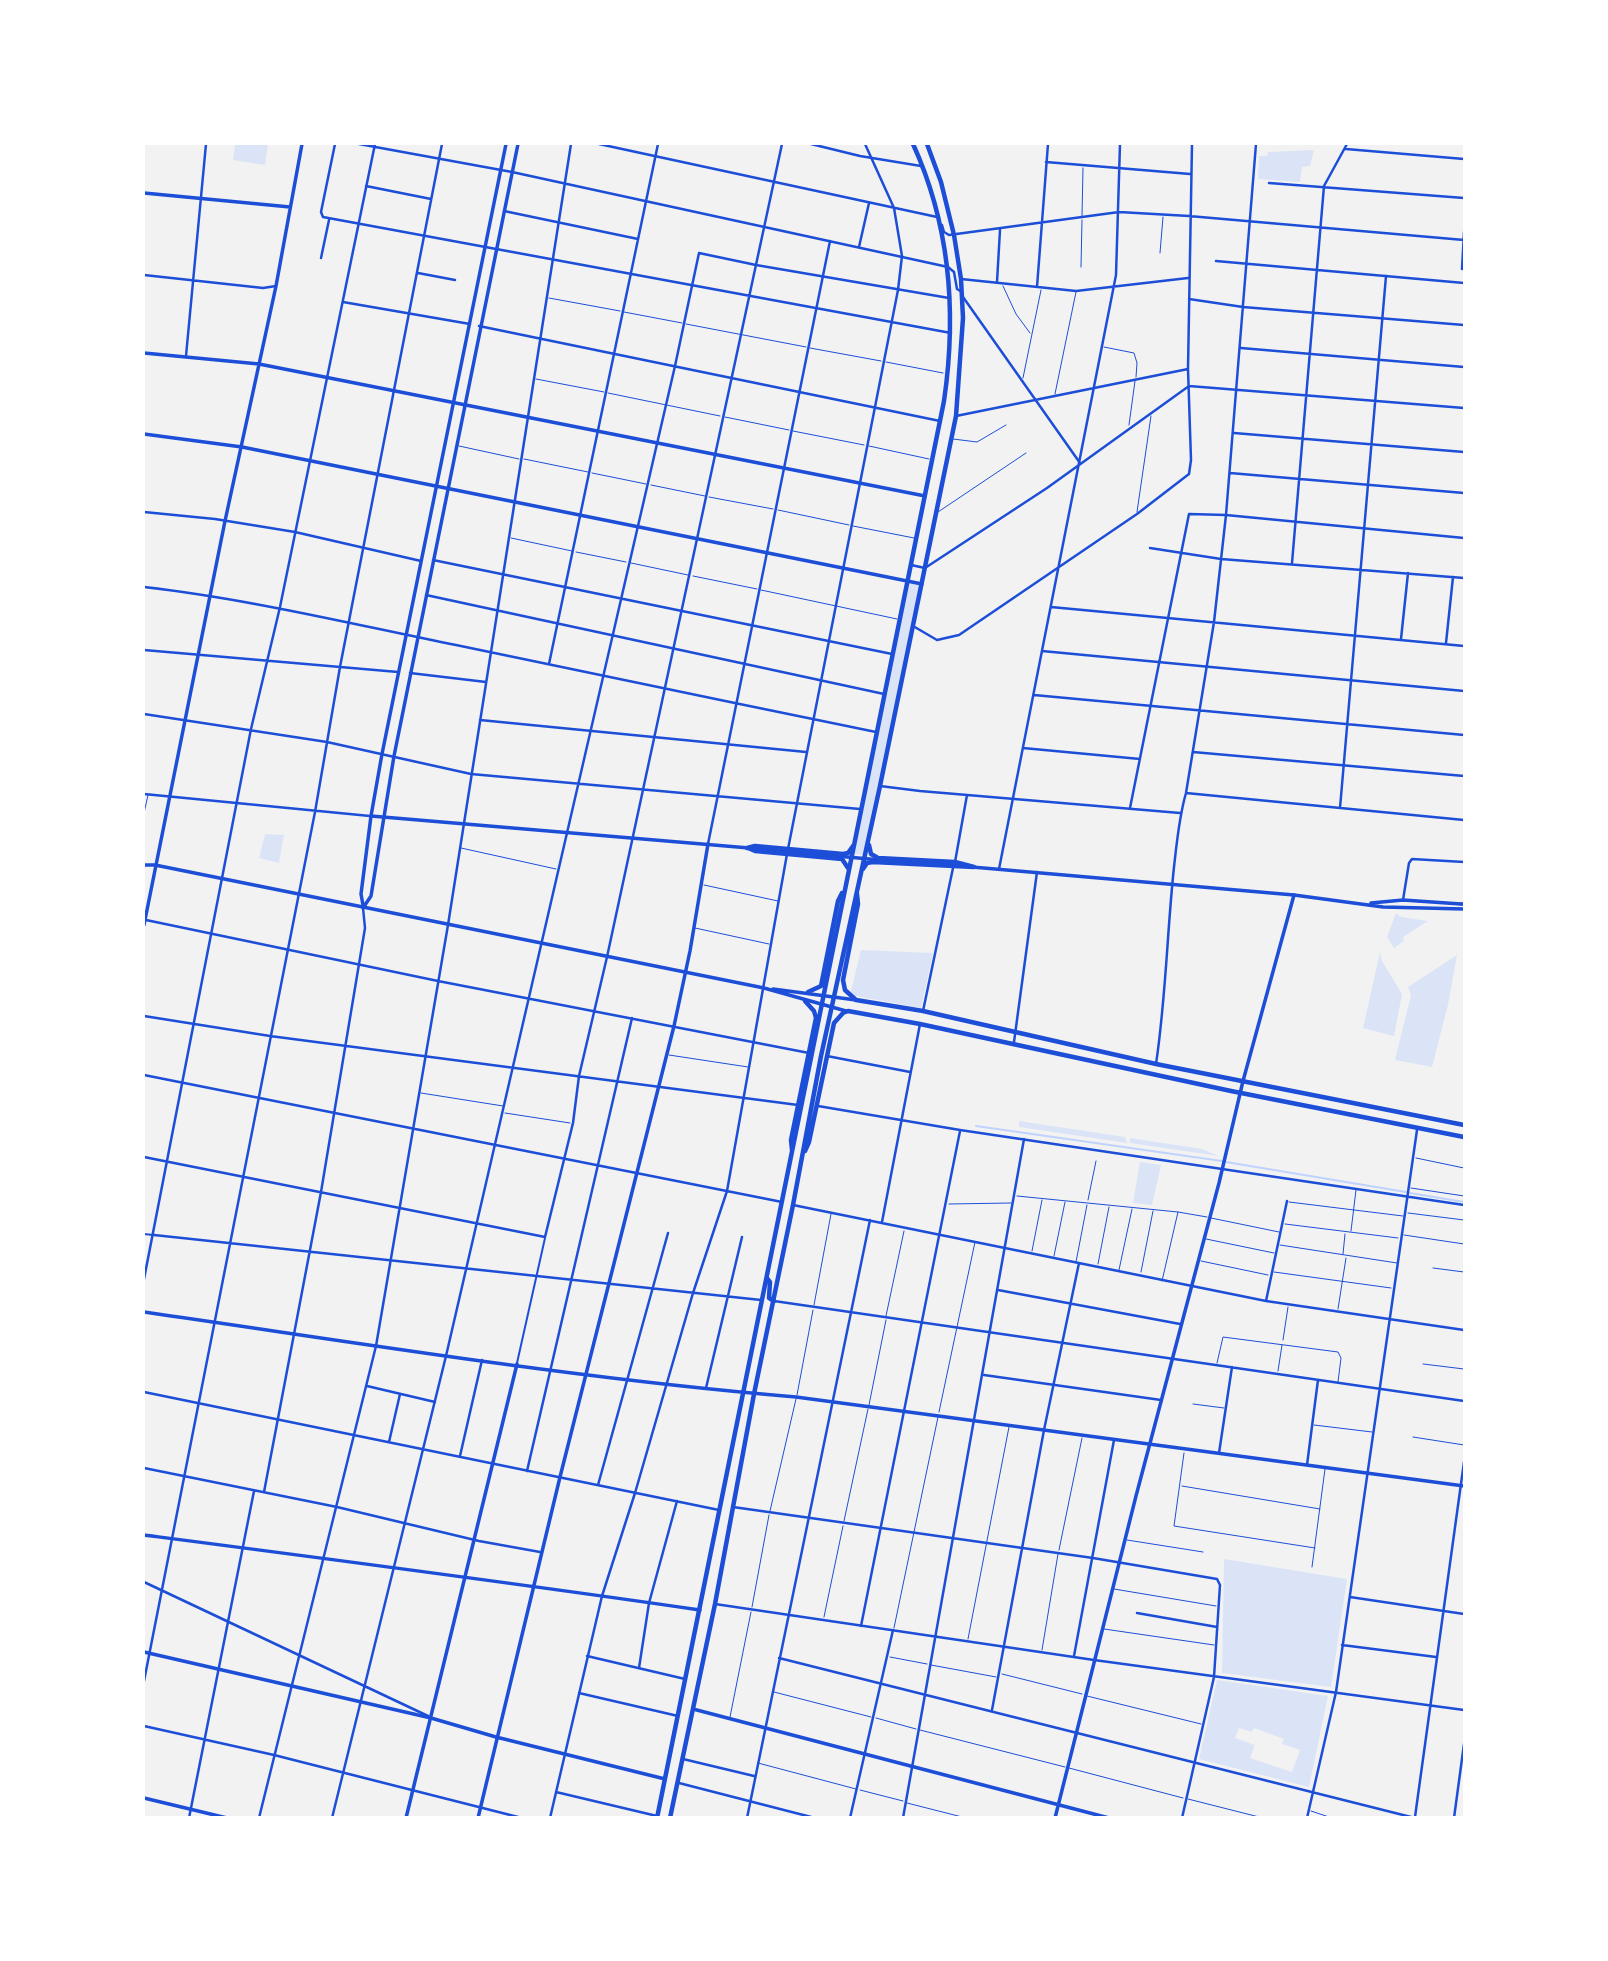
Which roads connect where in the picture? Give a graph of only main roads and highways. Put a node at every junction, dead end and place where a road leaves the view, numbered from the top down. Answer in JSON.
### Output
{"nodes":[{"id":1,"x":913,"y":144,"type":"edge"},
{"id":2,"x":927,"y":144,"type":"edge"},
{"id":3,"x":869,"y":834,"type":"junction"},
{"id":4,"x":855,"y":842,"type":"junction"},
{"id":5,"x":747,"y":848,"type":"road end"},
{"id":6,"x":838,"y":856,"type":"junction"},
{"id":7,"x":878,"y":860,"type":"junction"},
{"id":8,"x":974,"y":867,"type":"road end"},
{"id":9,"x":848,"y":873,"type":"junction"},
{"id":10,"x":860,"y":876,"type":"junction"},
{"id":11,"x":846,"y":886,"type":"junction"},
{"id":12,"x":857,"y":888,"type":"junction"},
{"id":13,"x":827,"y":959,"type":"junction"},
{"id":14,"x":847,"y":960,"type":"junction"},
{"id":15,"x":808,"y":992,"type":"road end"},
{"id":16,"x":805,"y":1000,"type":"road end"},
{"id":17,"x":811,"y":1042,"type":"junction"},
{"id":18,"x":829,"y":1047,"type":"junction"},
{"id":19,"x":1465,"y":1125,"type":"edge"},
{"id":20,"x":1465,"y":1136,"type":"edge"},
{"id":21,"x":792,"y":1154,"type":"junction"},
{"id":22,"x":803,"y":1156,"type":"junction"},
{"id":23,"x":766,"y":1278,"type":"junction"},
{"id":24,"x":774,"y":1301,"type":"junction"},
{"id":25,"x":657,"y":1817,"type":"edge"},
{"id":26,"x":670,"y":1818,"type":"edge"}],
"edges":[{"from":1,"to":4,"type":"highway"},
{"from":2,"to":3,"type":"highway"},
{"from":3,"to":7,"type":"highway"},
{"from":3,"to":10,"type":"highway"},
{"from":4,"to":6,"type":"highway"},
{"from":4,"to":9,"type":"highway"},
{"from":5,"to":6,"type":"highway"},
{"from":6,"to":9,"type":"highway"},
{"from":7,"to":8,"type":"highway"},
{"from":7,"to":10,"type":"highway"},
{"from":9,"to":11,"type":"highway"},
{"from":10,"to":12,"type":"highway"},
{"from":11,"to":13,"type":"highway"},
{"from":11,"to":21,"type":"highway"},
{"from":12,"to":14,"type":"highway"},
{"from":12,"to":22,"type":"highway"},
{"from":13,"to":14,"type":"highway"},
{"from":13,"to":15,"type":"highway"},
{"from":14,"to":19,"type":"highway"},
{"from":16,"to":17,"type":"highway"},
{"from":17,"to":18,"type":"highway"},
{"from":17,"to":21,"type":"highway"},
{"from":18,"to":20,"type":"highway"},
{"from":18,"to":22,"type":"highway"},
{"from":21,"to":23,"type":"highway"},
{"from":22,"to":24,"type":"highway"},
{"from":23,"to":24,"type":"highway"},
{"from":23,"to":25,"type":"highway"},
{"from":24,"to":26,"type":"highway"}]}
